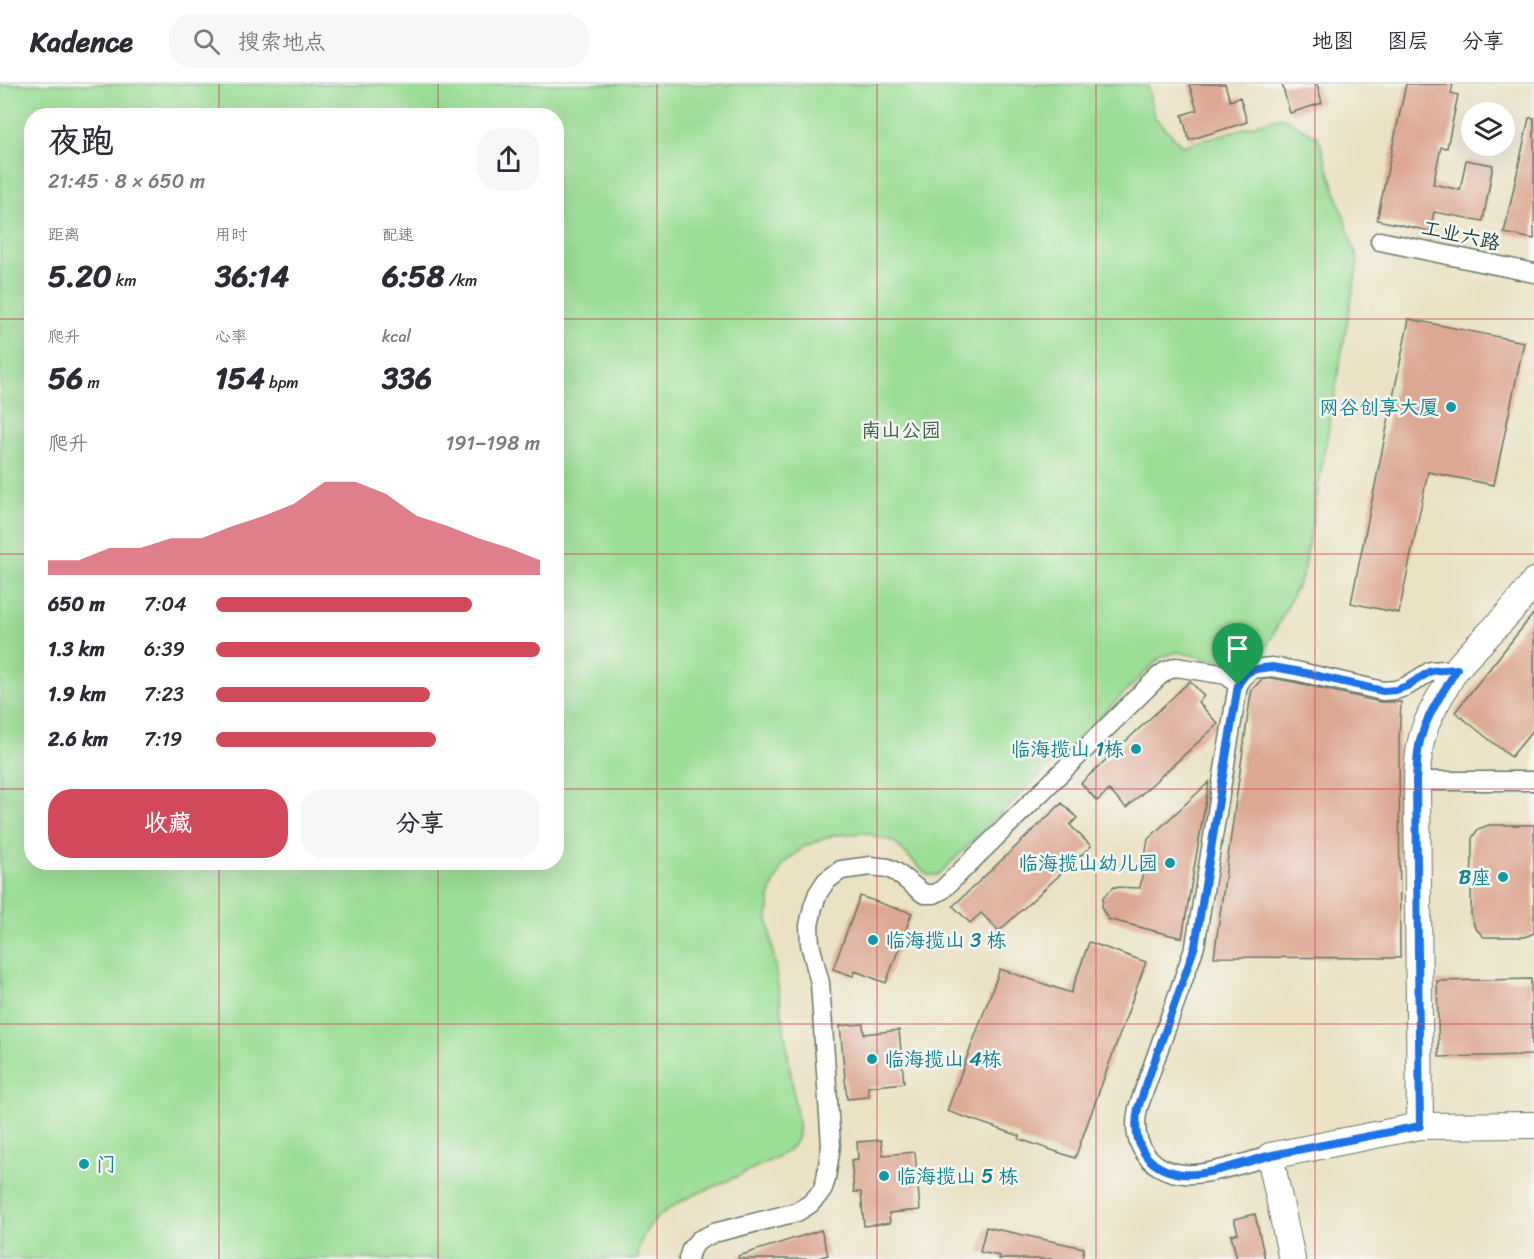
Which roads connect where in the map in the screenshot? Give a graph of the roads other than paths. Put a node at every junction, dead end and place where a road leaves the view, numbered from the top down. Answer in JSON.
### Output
{"nodes":[{"id":1,"x":1380,"y":241,"type":"dead end"},
{"id":2,"x":1534,"y":273,"type":"edge"},
{"id":3,"x":1534,"y":580,"type":"edge"},
{"id":4,"x":1457,"y":669,"type":"junction"},
{"id":5,"x":1238,"y":685,"type":"junction"},
{"id":6,"x":1416,"y":781,"type":"junction"},
{"id":7,"x":1534,"y":781,"type":"edge"},
{"id":8,"x":1534,"y":1125,"type":"edge"},
{"id":9,"x":1420,"y":1126,"type":"junction"},
{"id":10,"x":1270,"y":1156,"type":"junction"},
{"id":11,"x":688,"y":1259,"type":"edge"},
{"id":12,"x":1292,"y":1259,"type":"edge"}],
"edges":[{"from":1,"to":2,"type":"street","name":"工业六路"},
{"from":3,"to":4,"type":"street"},
{"from":4,"to":5,"type":"street"},
{"from":4,"to":6,"type":"street"},
{"from":5,"to":10,"type":"street"},
{"from":5,"to":11,"type":"street"},
{"from":6,"to":7,"type":"street"},
{"from":6,"to":9,"type":"street"},
{"from":8,"to":9,"type":"street"},
{"from":9,"to":10,"type":"street"},
{"from":10,"to":12,"type":"street"}]}
